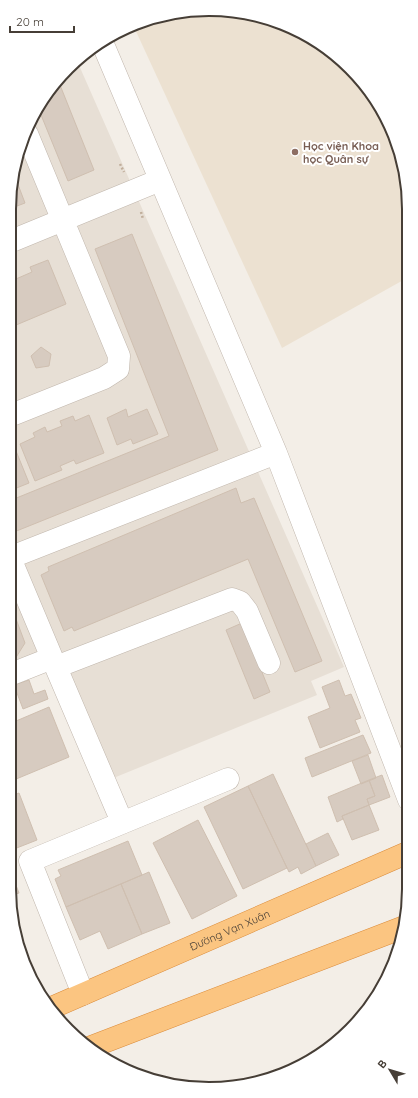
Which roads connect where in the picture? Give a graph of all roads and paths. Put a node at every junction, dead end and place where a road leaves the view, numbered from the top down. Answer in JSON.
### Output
{"nodes":[{"id":1,"x":104,"y":48,"type":"edge"},
{"id":2,"x":29,"y":139,"type":"edge"},
{"id":3,"x":160,"y":180,"type":"junction"},
{"id":4,"x":63,"y":220,"type":"junction"},
{"id":5,"x":16,"y":239,"type":"edge"},
{"id":6,"x":16,"y":413,"type":"edge"},
{"id":7,"x":276,"y":453,"type":"junction"},
{"id":8,"x":16,"y":555,"type":"edge"},
{"id":9,"x":16,"y":574,"type":"edge"},
{"id":10,"x":54,"y":663,"type":"junction"},
{"id":11,"x":269,"y":663,"type":"dead end"},
{"id":12,"x":16,"y":673,"type":"edge"},
{"id":13,"x":228,"y":779,"type":"dead end"},
{"id":14,"x":402,"y":782,"type":"edge"},
{"id":15,"x":122,"y":822,"type":"junction"},
{"id":16,"x":402,"y":855,"type":"edge"},
{"id":17,"x":397,"y":930,"type":"edge"},
{"id":18,"x":83,"y":994,"type":"junction"},
{"id":19,"x":56,"y":1006,"type":"edge"},
{"id":20,"x":96,"y":1045,"type":"edge"}],
"edges":[{"from":1,"to":3,"type":"street"},
{"from":2,"to":4,"type":"street"},
{"from":3,"to":4,"type":"street"},
{"from":3,"to":7,"type":"street"},
{"from":4,"to":5,"type":"street"},
{"from":4,"to":6,"type":"street"},
{"from":7,"to":8,"type":"street"},
{"from":7,"to":14,"type":"street"},
{"from":9,"to":10,"type":"street"},
{"from":10,"to":11,"type":"street"},
{"from":10,"to":12,"type":"street"},
{"from":10,"to":15,"type":"street"},
{"from":13,"to":15,"type":"street"},
{"from":15,"to":18,"type":"street"},
{"from":16,"to":18,"type":"highway","name":"Đường Vạn Xuân"},
{"from":17,"to":20,"type":"highway"},
{"from":18,"to":19,"type":"highway","name":"Đường Vạn Xuân"}]}
